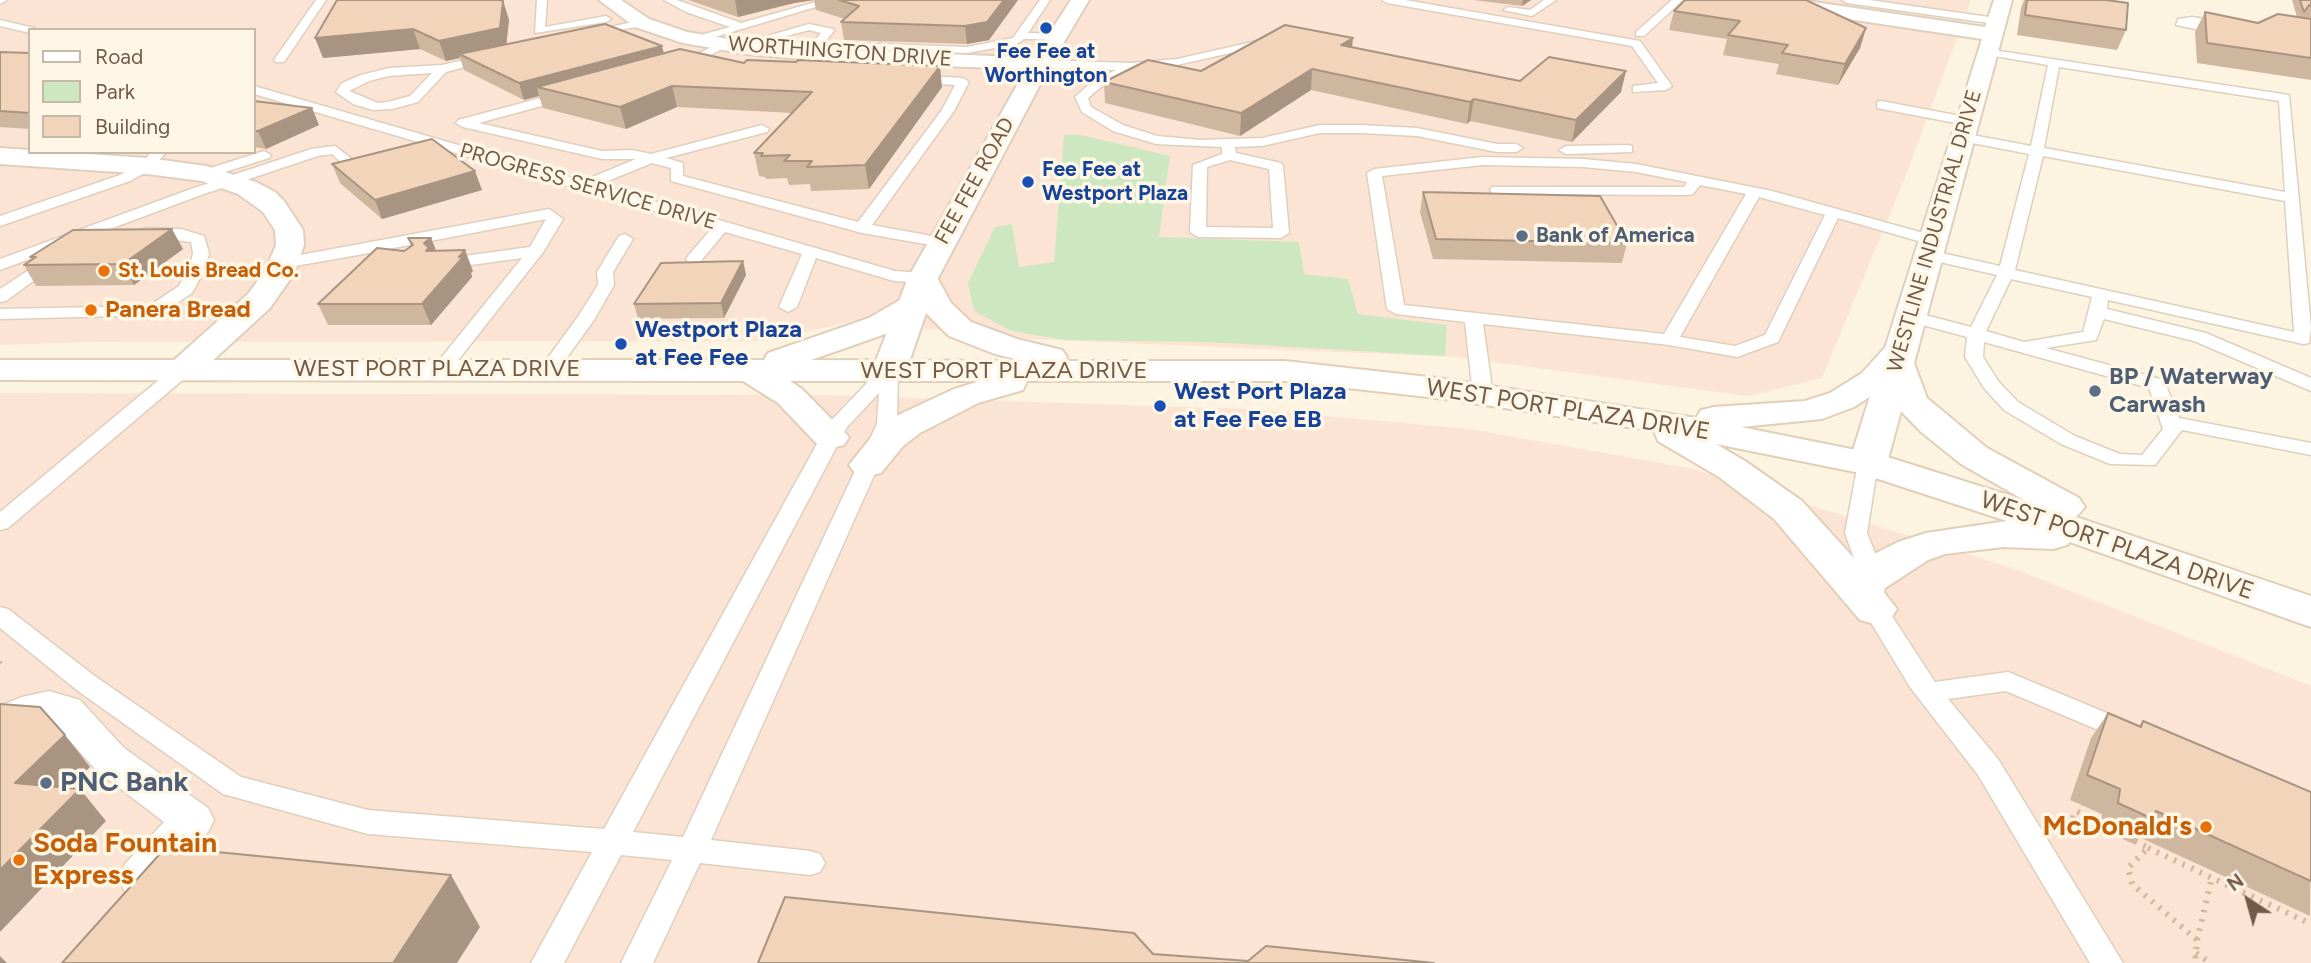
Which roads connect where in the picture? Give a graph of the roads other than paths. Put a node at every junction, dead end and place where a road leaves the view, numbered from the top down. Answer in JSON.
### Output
{"nodes":[{"id":1,"x":321,"y":0,"type":"edge"},
{"id":2,"x":542,"y":0,"type":"edge"},
{"id":3,"x":608,"y":0,"type":"edge"},
{"id":4,"x":669,"y":0,"type":"edge"},
{"id":5,"x":834,"y":0,"type":"edge"},
{"id":6,"x":1045,"y":0,"type":"edge"},
{"id":7,"x":1080,"y":0,"type":"edge"},
{"id":8,"x":1388,"y":0,"type":"edge"},
{"id":9,"x":1460,"y":0,"type":"edge"},
{"id":10,"x":1551,"y":0,"type":"edge"},
{"id":11,"x":1678,"y":0,"type":"edge"},
{"id":12,"x":1761,"y":0,"type":"edge"},
{"id":13,"x":1847,"y":0,"type":"edge"},
{"id":14,"x":1951,"y":0,"type":"edge"},
{"id":15,"x":2003,"y":0,"type":"edge"},
{"id":16,"x":1946,"y":14,"type":"junction"},
{"id":17,"x":635,"y":19,"type":"junction"},
{"id":18,"x":2182,"y":21,"type":"joint"},
{"id":19,"x":0,"y":23,"type":"edge"},
{"id":20,"x":28,"y":30,"type":"edge"},
{"id":21,"x":1640,"y":34,"type":"dead end"},
{"id":22,"x":1020,"y":36,"type":"junction"},
{"id":23,"x":1991,"y":36,"type":"junction"},
{"id":24,"x":1056,"y":37,"type":"junction"},
{"id":25,"x":735,"y":39,"type":"junction"},
{"id":26,"x":1288,"y":39,"type":"edge"},
{"id":27,"x":558,"y":41,"type":"edge"},
{"id":28,"x":812,"y":49,"type":"junction"},
{"id":29,"x":506,"y":53,"type":"edge"},
{"id":30,"x":280,"y":60,"type":"dead end"},
{"id":31,"x":2054,"y":62,"type":"junction"},
{"id":32,"x":1040,"y":64,"type":"junction"},
{"id":33,"x":708,"y":66,"type":"edge"},
{"id":34,"x":1130,"y":67,"type":"junction"},
{"id":35,"x":442,"y":69,"type":"junction"},
{"id":36,"x":897,"y":78,"type":"edge"},
{"id":37,"x":1637,"y":89,"type":"dead end"},
{"id":38,"x":581,"y":90,"type":"edge"},
{"id":39,"x":256,"y":93,"type":"edge"},
{"id":40,"x":1881,"y":105,"type":"dead end"},
{"id":41,"x":762,"y":129,"type":"dead end"},
{"id":42,"x":1964,"y":129,"type":"junction"},
{"id":43,"x":318,"y":137,"type":"dead end"},
{"id":44,"x":1627,"y":149,"type":"dead end"},
{"id":45,"x":1229,"y":150,"type":"junction"},
{"id":46,"x":2037,"y":151,"type":"junction"},
{"id":47,"x":0,"y":156,"type":"edge"},
{"id":48,"x":651,"y":158,"type":"junction"},
{"id":49,"x":153,"y":159,"type":"edge"},
{"id":50,"x":357,"y":170,"type":"edge"},
{"id":51,"x":218,"y":177,"type":"junction"},
{"id":52,"x":1697,"y":180,"type":"junction"},
{"id":53,"x":584,"y":186,"type":"junction"},
{"id":54,"x":1497,"y":190,"type":"dead end"},
{"id":55,"x":1755,"y":191,"type":"junction"},
{"id":56,"x":2292,"y":198,"type":"junction"},
{"id":57,"x":0,"y":206,"type":"edge"},
{"id":58,"x":33,"y":210,"type":"junction"},
{"id":59,"x":1833,"y":213,"type":"junction"},
{"id":60,"x":0,"y":222,"type":"edge"},
{"id":61,"x":722,"y":226,"type":"junction"},
{"id":62,"x":862,"y":228,"type":"junction"},
{"id":63,"x":89,"y":232,"type":"junction"},
{"id":64,"x":169,"y":233,"type":"junction"},
{"id":65,"x":625,"y":239,"type":"dead end"},
{"id":66,"x":942,"y":242,"type":"junction"},
{"id":67,"x":373,"y":247,"type":"junction"},
{"id":68,"x":1930,"y":248,"type":"junction"},
{"id":69,"x":536,"y":251,"type":"junction"},
{"id":70,"x":811,"y":252,"type":"junction"},
{"id":71,"x":694,"y":260,"type":"edge"},
{"id":72,"x":284,"y":263,"type":"junction"},
{"id":73,"x":411,"y":264,"type":"edge"},
{"id":74,"x":442,"y":264,"type":"edge"},
{"id":75,"x":0,"y":265,"type":"edge"},
{"id":76,"x":2006,"y":273,"type":"junction"},
{"id":77,"x":923,"y":278,"type":"junction"},
{"id":78,"x":2101,"y":294,"type":"junction"},
{"id":79,"x":0,"y":297,"type":"edge"},
{"id":80,"x":788,"y":307,"type":"dead end"},
{"id":81,"x":911,"y":307,"type":"junction"},
{"id":82,"x":2098,"y":312,"type":"junction"},
{"id":83,"x":0,"y":314,"type":"edge"},
{"id":84,"x":1910,"y":316,"type":"junction"},
{"id":85,"x":1473,"y":317,"type":"junction"},
{"id":86,"x":1976,"y":334,"type":"junction"},
{"id":87,"x":1669,"y":340,"type":"junction"},
{"id":88,"x":2022,"y":347,"type":"junction"},
{"id":89,"x":1899,"y":356,"type":"junction"},
{"id":90,"x":185,"y":369,"type":"junction"},
{"id":91,"x":441,"y":369,"type":"junction"},
{"id":92,"x":0,"y":370,"type":"edge"},
{"id":93,"x":548,"y":370,"type":"junction"},
{"id":94,"x":744,"y":371,"type":"junction"},
{"id":95,"x":889,"y":371,"type":"junction"},
{"id":96,"x":1064,"y":371,"type":"junction"},
{"id":97,"x":1131,"y":371,"type":"junction"},
{"id":98,"x":2311,"y":385,"type":"edge"},
{"id":99,"x":1483,"y":395,"type":"junction"},
{"id":100,"x":1646,"y":419,"type":"junction"},
{"id":101,"x":2170,"y":422,"type":"junction"},
{"id":102,"x":831,"y":437,"type":"junction"},
{"id":103,"x":2311,"y":449,"type":"edge"},
{"id":104,"x":1868,"y":463,"type":"junction"},
{"id":105,"x":868,"y":465,"type":"junction"},
{"id":106,"x":0,"y":523,"type":"edge"},
{"id":107,"x":2117,"y":544,"type":"junction"},
{"id":108,"x":2156,"y":558,"type":"junction"},
{"id":109,"x":1874,"y":593,"type":"junction"},
{"id":110,"x":2311,"y":612,"type":"edge"},
{"id":111,"x":0,"y":615,"type":"edge"},
{"id":112,"x":1929,"y":692,"type":"junction"},
{"id":113,"x":0,"y":725,"type":"edge"},
{"id":114,"x":2158,"y":746,"type":"edge"},
{"id":115,"x":610,"y":841,"type":"junction"},
{"id":116,"x":691,"y":852,"type":"junction"},
{"id":117,"x":810,"y":863,"type":"dead end"},
{"id":118,"x":111,"y":912,"type":"edge"},
{"id":119,"x":547,"y":963,"type":"edge"},
{"id":120,"x":637,"y":963,"type":"edge"},
{"id":121,"x":2107,"y":963,"type":"edge"}],
"edges":[{"from":1,"to":30,"type":"lane"},
{"from":2,"to":17,"type":"lane"},
{"from":3,"to":17,"type":"street","name":"WORTHINGTON DRIVE"},
{"from":4,"to":25,"type":"lane"},
{"from":5,"to":25,"type":"lane"},
{"from":6,"to":22,"type":"lane"},
{"from":7,"to":24,"type":"street","name":"FEE FEE ROAD"},
{"from":8,"to":37,"type":"lane"},
{"from":9,"to":10,"type":"lane"},
{"from":11,"to":21,"type":"lane"},
{"from":12,"to":23,"type":"street"},
{"from":13,"to":16,"type":"lane"},
{"from":14,"to":16,"type":"lane"},
{"from":15,"to":23,"type":"street","name":"WESTLINE INDUSTRIAL DRIVE"},
{"from":16,"to":23,"type":"lane"},
{"from":17,"to":25,"type":"street","name":"WORTHINGTON DRIVE"},
{"from":17,"to":27,"type":"lane"},
{"from":18,"to":18,"type":"lane"},
{"from":19,"to":20,"type":"lane"},
{"from":22,"to":24,"type":"lane"},
{"from":22,"to":28,"type":"lane"},
{"from":23,"to":31,"type":"lane"},
{"from":23,"to":42,"type":"street","name":"WESTLINE INDUSTRIAL DRIVE"},
{"from":24,"to":32,"type":"street","name":"FEE FEE ROAD"},
{"from":25,"to":28,"type":"street","name":"WORTHINGTON DRIVE"},
{"from":25,"to":28,"type":"lane"},
{"from":25,"to":33,"type":"lane"},
{"from":26,"to":34,"type":"lane"},
{"from":28,"to":32,"type":"street","name":"WORTHINGTON DRIVE"},
{"from":29,"to":35,"type":"lane"},
{"from":31,"to":46,"type":"lane"},
{"from":31,"to":56,"type":"lane"},
{"from":32,"to":34,"type":"lane"},
{"from":32,"to":66,"type":"street","name":"FEE FEE ROAD"},
{"from":34,"to":45,"type":"lane"},
{"from":35,"to":35,"type":"lane"},
{"from":36,"to":62,"type":"lane"},
{"from":38,"to":48,"type":"lane"},
{"from":39,"to":53,"type":"lane","name":"PROGRESS SERVICE DRIVE"},
{"from":40,"to":42,"type":"lane"},
{"from":41,"to":48,"type":"lane"},
{"from":42,"to":46,"type":"lane"},
{"from":42,"to":68,"type":"street","name":"WESTLINE INDUSTRIAL DRIVE"},
{"from":43,"to":51,"type":"lane"},
{"from":44,"to":45,"type":"lane"},
{"from":45,"to":45,"type":"lane"},
{"from":46,"to":56,"type":"lane"},
{"from":46,"to":76,"type":"lane"},
{"from":47,"to":49,"type":"street"},
{"from":48,"to":53,"type":"lane"},
{"from":48,"to":62,"type":"lane"},
{"from":49,"to":51,"type":"street"},
{"from":49,"to":58,"type":"lane"},
{"from":50,"to":51,"type":"lane"},
{"from":51,"to":63,"type":"lane"},
{"from":51,"to":72,"type":"street"},
{"from":52,"to":54,"type":"lane"},
{"from":52,"to":55,"type":"lane"},
{"from":52,"to":85,"type":"lane"},
{"from":53,"to":61,"type":"lane","name":"PROGRESS SERVICE DRIVE"},
{"from":55,"to":59,"type":"lane"},
{"from":55,"to":87,"type":"lane"},
{"from":56,"to":78,"type":"lane"},
{"from":57,"to":58,"type":"lane"},
{"from":58,"to":60,"type":"lane"},
{"from":59,"to":68,"type":"lane"},
{"from":59,"to":87,"type":"lane"},
{"from":61,"to":70,"type":"lane","name":"PROGRESS SERVICE DRIVE"},
{"from":61,"to":71,"type":"lane"},
{"from":62,"to":66,"type":"lane"},
{"from":63,"to":64,"type":"lane"},
{"from":63,"to":75,"type":"lane"},
{"from":64,"to":79,"type":"lane"},
{"from":64,"to":83,"type":"lane"},
{"from":65,"to":93,"type":"lane"},
{"from":66,"to":77,"type":"street","name":"FEE FEE ROAD"},
{"from":67,"to":69,"type":"lane"},
{"from":67,"to":72,"type":"lane"},
{"from":67,"to":73,"type":"lane"},
{"from":68,"to":76,"type":"lane"},
{"from":68,"to":84,"type":"street","name":"WESTLINE INDUSTRIAL DRIVE"},
{"from":69,"to":74,"type":"lane"},
{"from":69,"to":91,"type":"lane"},
{"from":70,"to":77,"type":"lane","name":"PROGRESS SERVICE DRIVE"},
{"from":70,"to":80,"type":"lane"},
{"from":72,"to":90,"type":"street"},
{"from":76,"to":78,"type":"lane"},
{"from":76,"to":86,"type":"lane"},
{"from":77,"to":81,"type":"street","name":"FEE FEE ROAD"},
{"from":77,"to":97,"type":"street"},
{"from":78,"to":82,"type":"lane"},
{"from":81,"to":94,"type":"street"},
{"from":81,"to":95,"type":"street","name":"FEE FEE ROAD"},
{"from":82,"to":88,"type":"lane"},
{"from":82,"to":98,"type":"lane"},
{"from":84,"to":86,"type":"lane"},
{"from":84,"to":89,"type":"street","name":"WESTLINE INDUSTRIAL DRIVE"},
{"from":85,"to":87,"type":"lane"},
{"from":85,"to":99,"type":"lane"},
{"from":86,"to":88,"type":"lane"},
{"from":86,"to":101,"type":"lane"},
{"from":88,"to":101,"type":"lane"},
{"from":89,"to":100,"type":"street"},
{"from":89,"to":104,"type":"street","name":"WESTLINE INDUSTRIAL DRIVE"},
{"from":89,"to":108,"type":"street"},
{"from":90,"to":91,"type":"street","name":"WEST PORT PLAZA DRIVE"},
{"from":90,"to":92,"type":"street","name":"WEST PORT PLAZA DRIVE"},
{"from":90,"to":106,"type":"lane"},
{"from":91,"to":93,"type":"street","name":"WEST PORT PLAZA DRIVE"},
{"from":93,"to":94,"type":"street","name":"WEST PORT PLAZA DRIVE"},
{"from":94,"to":95,"type":"street","name":"WEST PORT PLAZA DRIVE"},
{"from":94,"to":102,"type":"street"},
{"from":95,"to":96,"type":"street","name":"WEST PORT PLAZA DRIVE"},
{"from":95,"to":102,"type":"lane"},
{"from":95,"to":105,"type":"lane"},
{"from":96,"to":97,"type":"street","name":"WEST PORT PLAZA DRIVE"},
{"from":96,"to":105,"type":"street"},
{"from":97,"to":99,"type":"street","name":"WEST PORT PLAZA DRIVE"},
{"from":99,"to":100,"type":"street","name":"WEST PORT PLAZA DRIVE"},
{"from":100,"to":104,"type":"street","name":"WEST PORT PLAZA DRIVE"},
{"from":100,"to":109,"type":"street"},
{"from":101,"to":103,"type":"lane"},
{"from":102,"to":115,"type":"lane"},
{"from":104,"to":107,"type":"street","name":"WEST PORT PLAZA DRIVE"},
{"from":104,"to":109,"type":"lane"},
{"from":105,"to":116,"type":"lane"},
{"from":107,"to":108,"type":"street","name":"WEST PORT PLAZA DRIVE"},
{"from":107,"to":109,"type":"street"},
{"from":108,"to":110,"type":"street","name":"WEST PORT PLAZA DRIVE"},
{"from":109,"to":112,"type":"lane"},
{"from":111,"to":115,"type":"lane"},
{"from":112,"to":114,"type":"lane"},
{"from":112,"to":121,"type":"lane"},
{"from":113,"to":118,"type":"street"},
{"from":115,"to":116,"type":"lane"},
{"from":115,"to":119,"type":"lane"},
{"from":116,"to":117,"type":"lane"},
{"from":116,"to":120,"type":"lane"}]}
